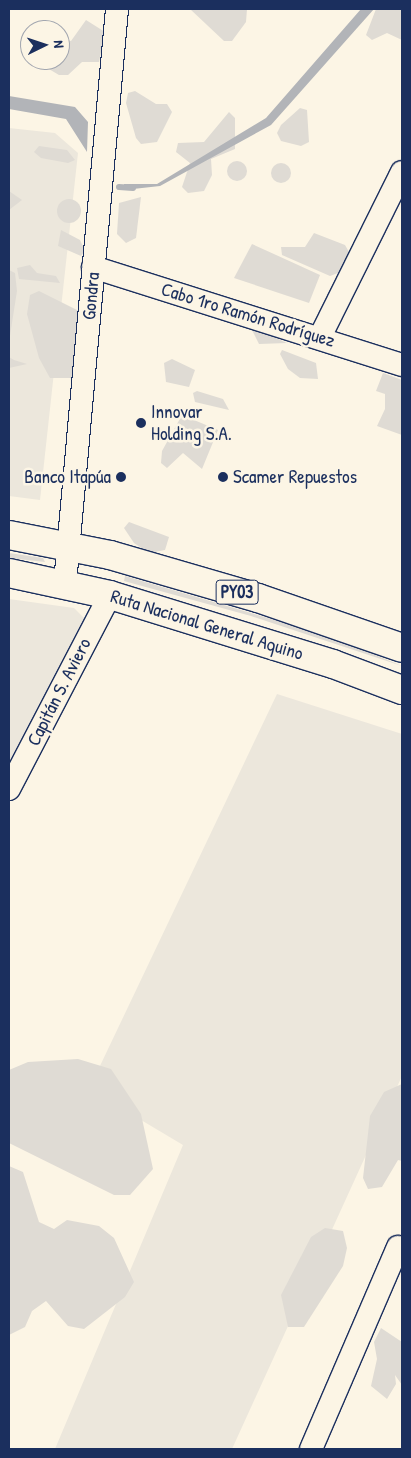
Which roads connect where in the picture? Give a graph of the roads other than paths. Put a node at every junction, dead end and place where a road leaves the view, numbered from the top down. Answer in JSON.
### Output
{"nodes":[{"id":1,"x":117,"y":9,"type":"edge"},
{"id":2,"x":402,"y":172,"type":"edge"},
{"id":3,"x":93,"y":267,"type":"junction"},
{"id":4,"x":320,"y":337,"type":"junction"},
{"id":5,"x":402,"y":365,"type":"edge"},
{"id":6,"x":9,"y":535,"type":"edge"},
{"id":7,"x":69,"y":545,"type":"junction"},
{"id":8,"x":9,"y":573,"type":"edge"},
{"id":9,"x":65,"y":583,"type":"junction"},
{"id":10,"x":110,"y":595,"type":"junction"},
{"id":11,"x":402,"y":648,"type":"edge"},
{"id":12,"x":402,"y":690,"type":"edge"},
{"id":13,"x":9,"y":789,"type":"edge"},
{"id":14,"x":398,"y":1247,"type":"dead end"},
{"id":15,"x":311,"y":1449,"type":"edge"}],
"edges":[{"from":1,"to":3,"type":"street","name":"Gondra"},
{"from":2,"to":4,"type":"street"},
{"from":3,"to":4,"type":"street","name":"Cabo 1ro Ramón Rodríguez"},
{"from":3,"to":7,"type":"street","name":"Gondra"},
{"from":4,"to":5,"type":"street","name":"Cabo 1ro Ramón Rodríguez"},
{"from":6,"to":7,"type":"highway","name":"Ruta Nacional General Aquino","number":"PY03"},
{"from":7,"to":9,"type":"street","name":"Gondra"},
{"from":7,"to":11,"type":"highway","name":"Ruta Nacional General Aquino","number":"PY03"},
{"from":8,"to":9,"type":"highway","name":"Ruta Nacional General Aquino","number":"PY03"},
{"from":9,"to":10,"type":"highway","name":"Ruta Nacional General Aquino","number":"PY03"},
{"from":10,"to":12,"type":"highway","name":"Ruta Nacional General Aquino","number":"PY03"},
{"from":10,"to":13,"type":"street","name":"Capitán S. Aviero"},
{"from":14,"to":15,"type":"street"}]}
